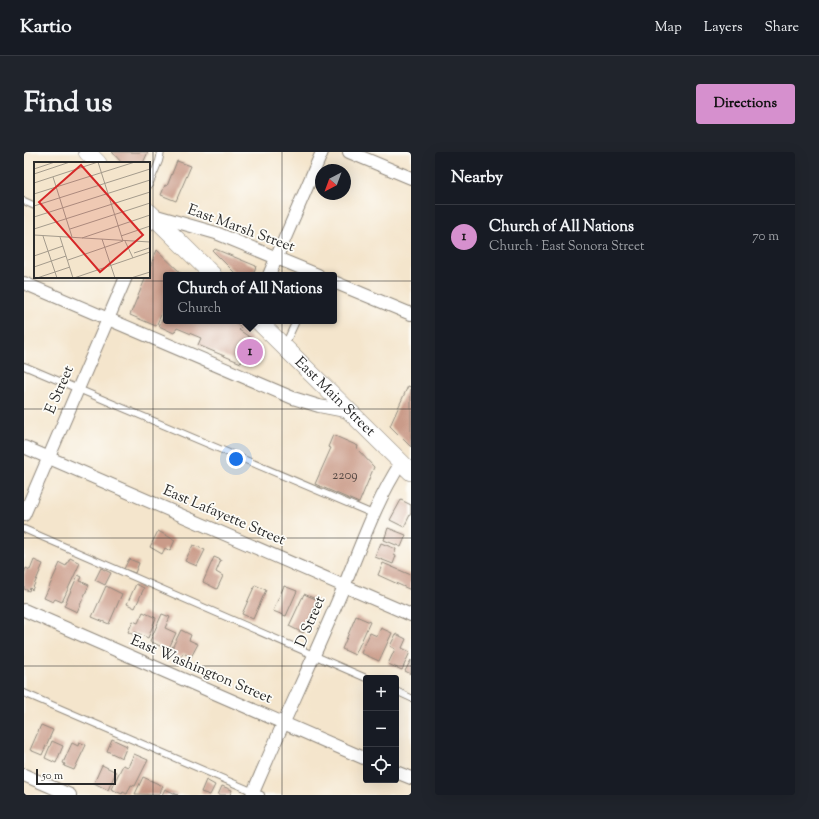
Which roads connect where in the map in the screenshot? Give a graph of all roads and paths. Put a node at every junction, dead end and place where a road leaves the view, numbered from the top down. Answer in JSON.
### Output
{"nodes":[{"id":1,"x":87,"y":152,"type":"edge"},
{"id":2,"x":162,"y":152,"type":"edge"},
{"id":3,"x":322,"y":152,"type":"edge"},
{"id":4,"x":349,"y":152,"type":"edge"},
{"id":5,"x":97,"y":162,"type":"edge"},
{"id":6,"x":411,"y":178,"type":"edge"},
{"id":7,"x":150,"y":182,"type":"edge"},
{"id":8,"x":24,"y":201,"type":"edge"},
{"id":9,"x":34,"y":206,"type":"edge"},
{"id":10,"x":150,"y":217,"type":"edge"},
{"id":11,"x":276,"y":258,"type":"junction"},
{"id":12,"x":210,"y":272,"type":"edge"},
{"id":13,"x":270,"y":272,"type":"edge"},
{"id":14,"x":310,"y":272,"type":"edge"},
{"id":15,"x":126,"y":278,"type":"edge"},
{"id":16,"x":24,"y":283,"type":"edge"},
{"id":17,"x":337,"y":283,"type":"edge"},
{"id":18,"x":411,"y":314,"type":"edge"},
{"id":19,"x":108,"y":319,"type":"junction"},
{"id":20,"x":261,"y":324,"type":"edge"},
{"id":21,"x":295,"y":324,"type":"edge"},
{"id":22,"x":284,"y":347,"type":"junction"},
{"id":23,"x":24,"y":366,"type":"edge"},
{"id":24,"x":78,"y":390,"type":"junction"},
{"id":25,"x":350,"y":412,"type":"junction"},
{"id":26,"x":24,"y":447,"type":"edge"},
{"id":27,"x":49,"y":457,"type":"junction"},
{"id":28,"x":406,"y":467,"type":"edge"},
{"id":29,"x":373,"y":514,"type":"junction"},
{"id":30,"x":24,"y":515,"type":"edge"},
{"id":31,"x":24,"y":528,"type":"edge"},
{"id":32,"x":344,"y":586,"type":"junction"},
{"id":33,"x":24,"y":610,"type":"edge"},
{"id":34,"x":411,"y":615,"type":"edge"},
{"id":35,"x":314,"y":656,"type":"junction"},
{"id":36,"x":363,"y":677,"type":"edge"},
{"id":37,"x":399,"y":692,"type":"edge"},
{"id":38,"x":24,"y":693,"type":"edge"},
{"id":39,"x":411,"y":698,"type":"edge"},
{"id":40,"x":283,"y":722,"type":"junction"},
{"id":41,"x":363,"y":758,"type":"edge"},
{"id":42,"x":399,"y":773,"type":"edge"},
{"id":43,"x":24,"y":775,"type":"edge"},
{"id":44,"x":411,"y":778,"type":"edge"},
{"id":45,"x":256,"y":794,"type":"edge"},
{"id":46,"x":70,"y":795,"type":"edge"}],
"edges":[{"from":1,"to":5,"type":"main road"},
{"from":2,"to":7,"type":"lane"},
{"from":3,"to":11,"type":"street"},
{"from":4,"to":6,"type":"street"},
{"from":8,"to":9,"type":"lane"},
{"from":10,"to":11,"type":"street","name":"East Marsh Street"},
{"from":10,"to":12,"type":"main road"},
{"from":11,"to":13,"type":"street"},
{"from":11,"to":14,"type":"street","name":"East Marsh Street"},
{"from":15,"to":19,"type":"street","name":"E Street"},
{"from":16,"to":19,"type":"street"},
{"from":17,"to":18,"type":"street"},
{"from":19,"to":24,"type":"street","name":"E Street"},
{"from":19,"to":25,"type":"street"},
{"from":20,"to":22,"type":"main road","name":"East Main Street"},
{"from":21,"to":22,"type":"lane"},
{"from":22,"to":25,"type":"main road","name":"East Main Street"},
{"from":23,"to":24,"type":"lane"},
{"from":24,"to":27,"type":"street","name":"E Street"},
{"from":24,"to":29,"type":"lane"},
{"from":25,"to":28,"type":"main road","name":"East Main Street"},
{"from":26,"to":27,"type":"street","name":"East Lafayette Street"},
{"from":27,"to":30,"type":"street","name":"E Street"},
{"from":27,"to":32,"type":"street","name":"East Lafayette Street"},
{"from":28,"to":29,"type":"street","name":"D Street"},
{"from":29,"to":32,"type":"street","name":"D Street"},
{"from":31,"to":35,"type":"lane"},
{"from":32,"to":34,"type":"street","name":"East Lafayette Street"},
{"from":32,"to":35,"type":"street","name":"D Street"},
{"from":33,"to":40,"type":"street","name":"East Washington Street"},
{"from":35,"to":36,"type":"lane"},
{"from":35,"to":40,"type":"street","name":"D Street"},
{"from":37,"to":39,"type":"lane"},
{"from":38,"to":45,"type":"lane"},
{"from":40,"to":41,"type":"street","name":"East Washington Street"},
{"from":40,"to":45,"type":"street","name":"D Street"},
{"from":42,"to":44,"type":"street"},
{"from":43,"to":46,"type":"street"}]}
